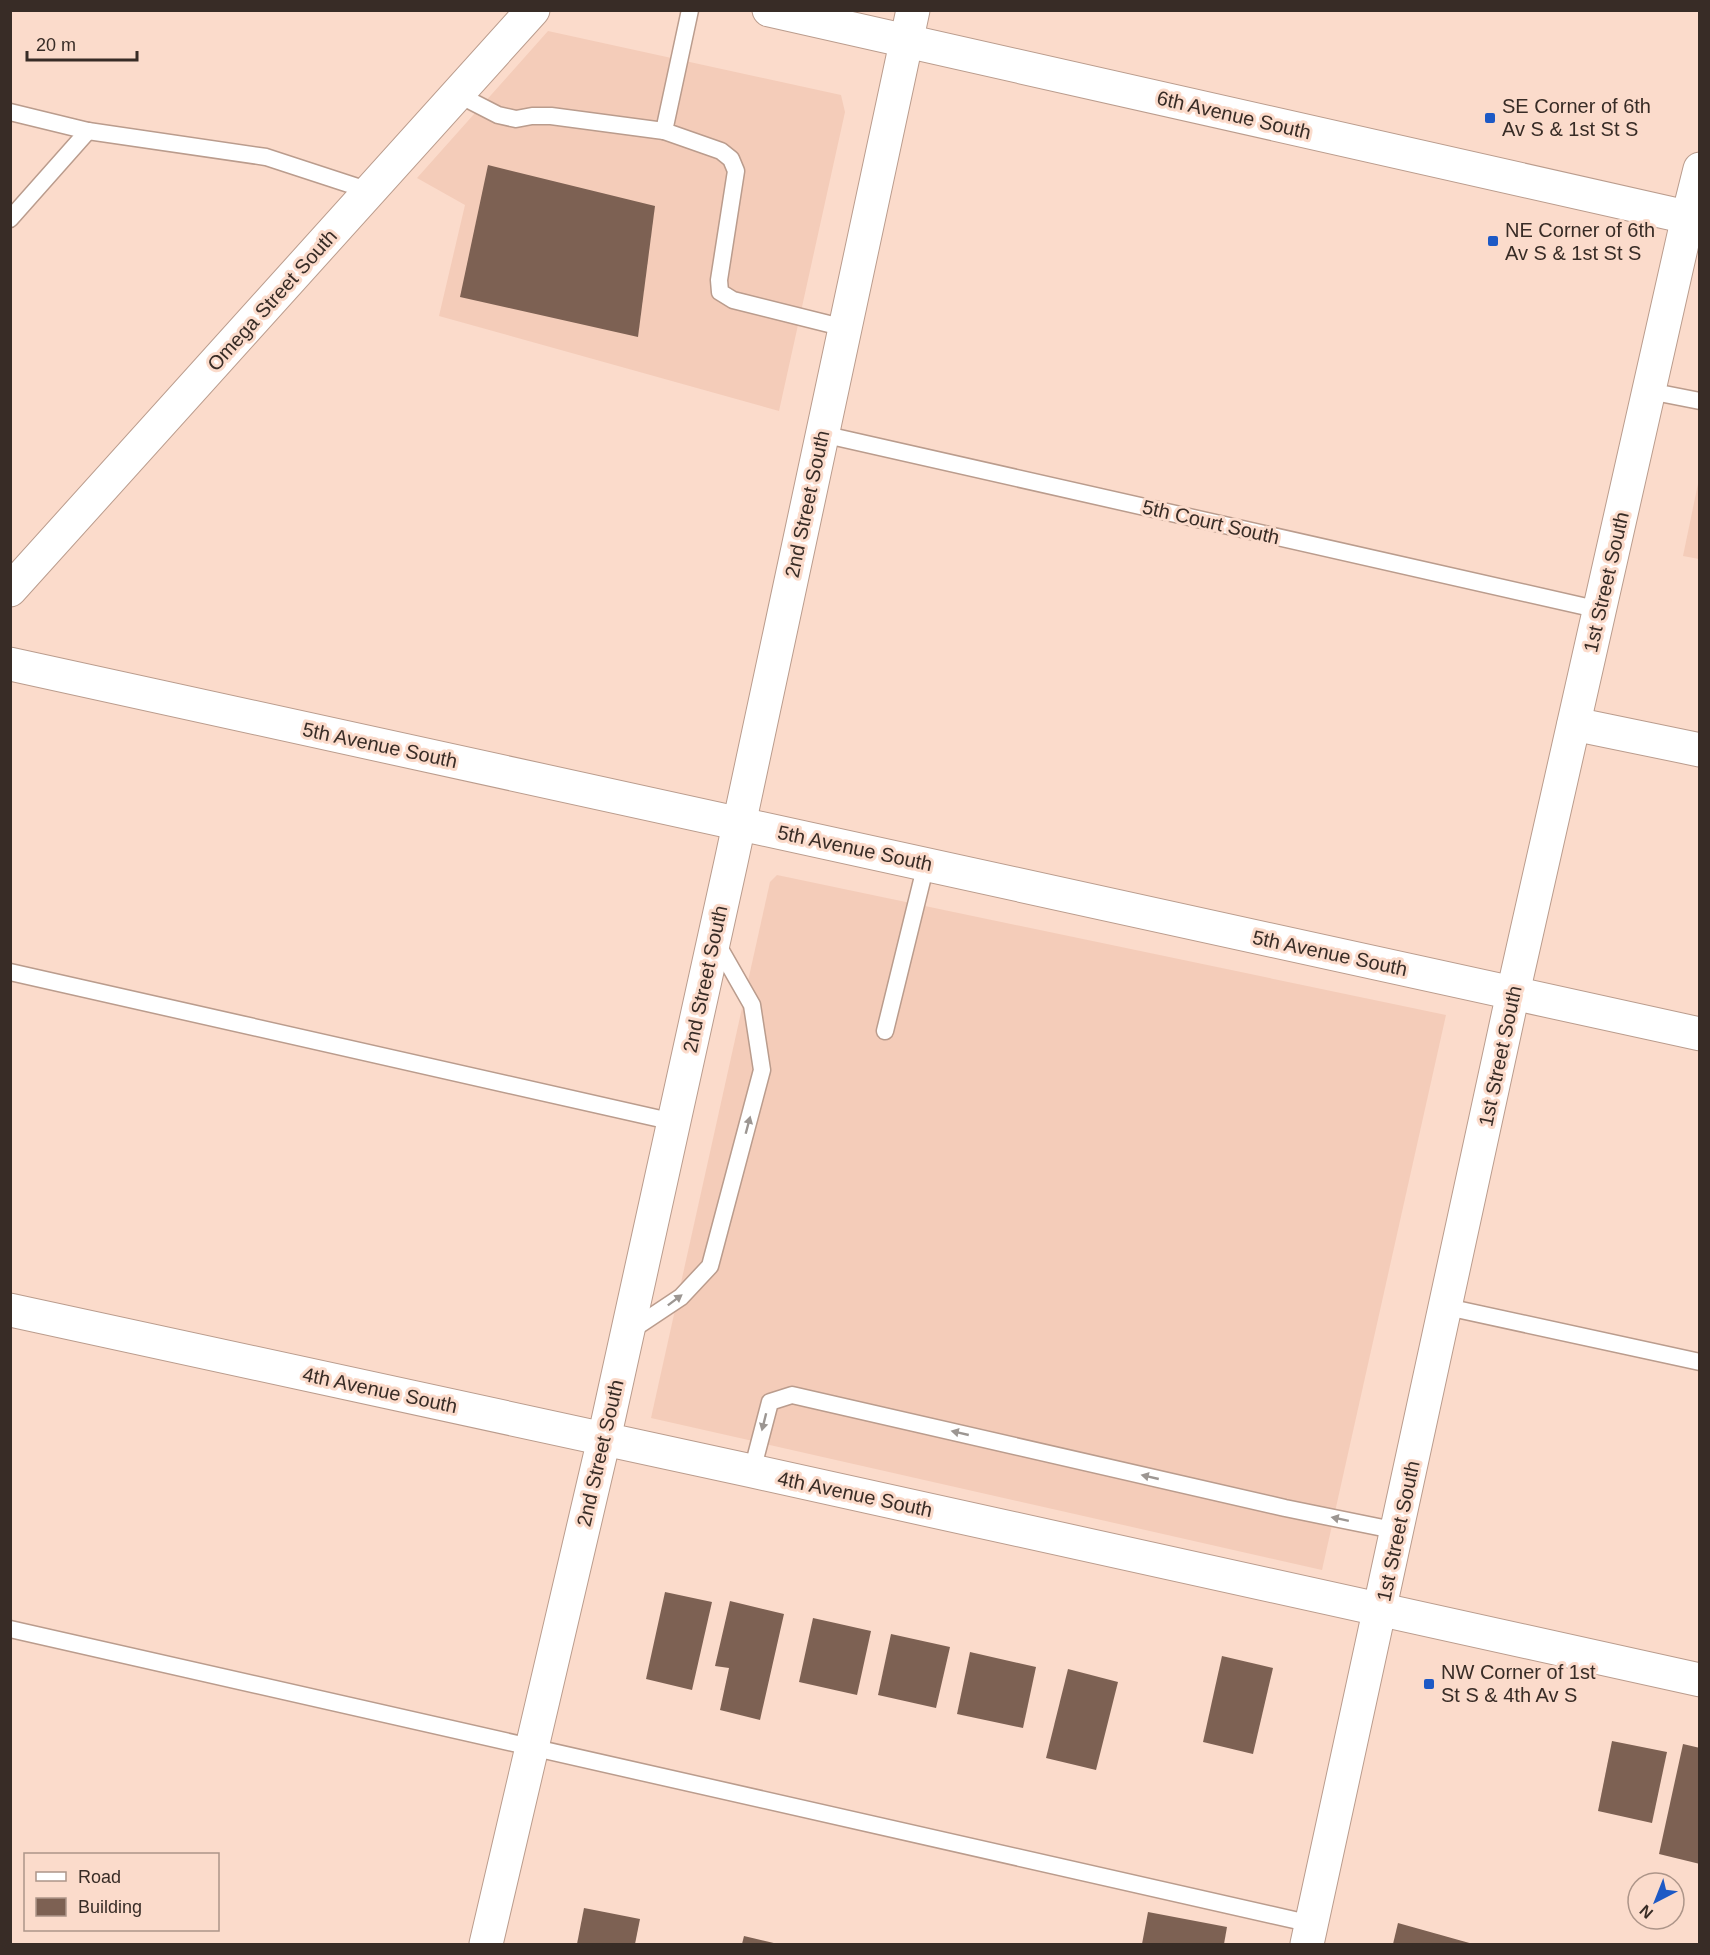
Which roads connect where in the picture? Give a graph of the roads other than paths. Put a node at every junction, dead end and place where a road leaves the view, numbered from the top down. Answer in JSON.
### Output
{"nodes":[{"id":1,"x":533,"y":10,"type":"edge"},
{"id":2,"x":690,"y":10,"type":"edge"},
{"id":3,"x":769,"y":10,"type":"edge"},
{"id":4,"x":910,"y":26,"type":"edge"},
{"id":5,"x":457,"y":94,"type":"junction"},
{"id":6,"x":10,"y":112,"type":"edge"},
{"id":7,"x":88,"y":131,"type":"junction"},
{"id":8,"x":664,"y":131,"type":"junction"},
{"id":9,"x":1700,"y":169,"type":"edge"},
{"id":10,"x":370,"y":191,"type":"junction"},
{"id":11,"x":1694,"y":218,"type":"edge"},
{"id":12,"x":10,"y":219,"type":"edge"},
{"id":13,"x":845,"y":328,"type":"junction"},
{"id":14,"x":1649,"y":391,"type":"junction"},
{"id":15,"x":1700,"y":401,"type":"edge"},
{"id":16,"x":822,"y":434,"type":"junction"},
{"id":17,"x":10,"y":590,"type":"edge"},
{"id":18,"x":1600,"y":610,"type":"junction"},
{"id":19,"x":10,"y":664,"type":"edge"},
{"id":20,"x":1574,"y":724,"type":"junction"},
{"id":21,"x":1700,"y":750,"type":"edge"},
{"id":22,"x":739,"y":823,"type":"junction"},
{"id":23,"x":926,"y":864,"type":"junction"},
{"id":24,"x":714,"y":939,"type":"junction"},
{"id":25,"x":10,"y":972,"type":"edge"},
{"id":26,"x":1513,"y":993,"type":"junction"},
{"id":27,"x":885,"y":1031,"type":"dead end"},
{"id":28,"x":1700,"y":1034,"type":"edge"},
{"id":29,"x":674,"y":1122,"type":"junction"},
{"id":30,"x":1447,"y":1307,"type":"junction"},
{"id":31,"x":10,"y":1310,"type":"edge"},
{"id":32,"x":627,"y":1333,"type":"junction"},
{"id":33,"x":1700,"y":1362,"type":"edge"},
{"id":34,"x":604,"y":1438,"type":"junction"},
{"id":35,"x":752,"y":1471,"type":"junction"},
{"id":36,"x":1398,"y":1531,"type":"junction"},
{"id":37,"x":1381,"y":1609,"type":"junction"},
{"id":38,"x":10,"y":1629,"type":"edge"},
{"id":39,"x":1700,"y":1680,"type":"edge"},
{"id":40,"x":532,"y":1747,"type":"junction"},
{"id":41,"x":1309,"y":1934,"type":"edge"},
{"id":42,"x":486,"y":1944,"type":"edge"}],
"edges":[{"from":1,"to":5,"type":"street","name":"Omega Street South"},
{"from":2,"to":8,"type":"lane"},
{"from":3,"to":4,"type":"street","name":"6th Avenue South"},
{"from":4,"to":11,"type":"street","name":"6th Avenue South"},
{"from":4,"to":13,"type":"street","name":"2nd Street South"},
{"from":5,"to":8,"type":"lane"},
{"from":5,"to":10,"type":"street","name":"Omega Street South"},
{"from":6,"to":7,"type":"lane"},
{"from":7,"to":10,"type":"lane"},
{"from":7,"to":12,"type":"lane"},
{"from":8,"to":13,"type":"lane"},
{"from":9,"to":11,"type":"street","name":"1st Street South"},
{"from":10,"to":17,"type":"street","name":"Omega Street South"},
{"from":11,"to":14,"type":"street","name":"1st Street South"},
{"from":13,"to":16,"type":"street","name":"2nd Street South"},
{"from":14,"to":15,"type":"lane"},
{"from":14,"to":18,"type":"street","name":"1st Street South"},
{"from":16,"to":18,"type":"lane","name":"5th Court South"},
{"from":16,"to":22,"type":"street","name":"2nd Street South"},
{"from":18,"to":20,"type":"street","name":"1st Street South"},
{"from":19,"to":22,"type":"street","name":"5th Avenue South"},
{"from":20,"to":21,"type":"street"},
{"from":20,"to":26,"type":"street","name":"1st Street South"},
{"from":22,"to":23,"type":"street","name":"5th Avenue South"},
{"from":22,"to":24,"type":"street","name":"2nd Street South"},
{"from":23,"to":26,"type":"street","name":"5th Avenue South"},
{"from":23,"to":27,"type":"lane"},
{"from":24,"to":29,"type":"street","name":"2nd Street South"},
{"from":32,"to":24,"type":"lane","one_way":true},
{"from":25,"to":29,"type":"lane"},
{"from":26,"to":28,"type":"street","name":"5th Avenue South"},
{"from":26,"to":30,"type":"street","name":"1st Street South"},
{"from":29,"to":32,"type":"street","name":"2nd Street South"},
{"from":30,"to":33,"type":"lane"},
{"from":30,"to":36,"type":"street","name":"1st Street South"},
{"from":31,"to":34,"type":"street","name":"4th Avenue South"},
{"from":32,"to":34,"type":"street","name":"2nd Street South"},
{"from":34,"to":35,"type":"street","name":"4th Avenue South"},
{"from":34,"to":40,"type":"street","name":"2nd Street South"},
{"from":36,"to":35,"type":"lane","one_way":true},
{"from":35,"to":37,"type":"street","name":"4th Avenue South"},
{"from":36,"to":37,"type":"street","name":"1st Street South"},
{"from":37,"to":39,"type":"street","name":"4th Avenue South"},
{"from":37,"to":41,"type":"street","name":"1st Street South"},
{"from":38,"to":40,"type":"lane"},
{"from":40,"to":41,"type":"lane"},
{"from":40,"to":42,"type":"street","name":"2nd Street South"}]}
